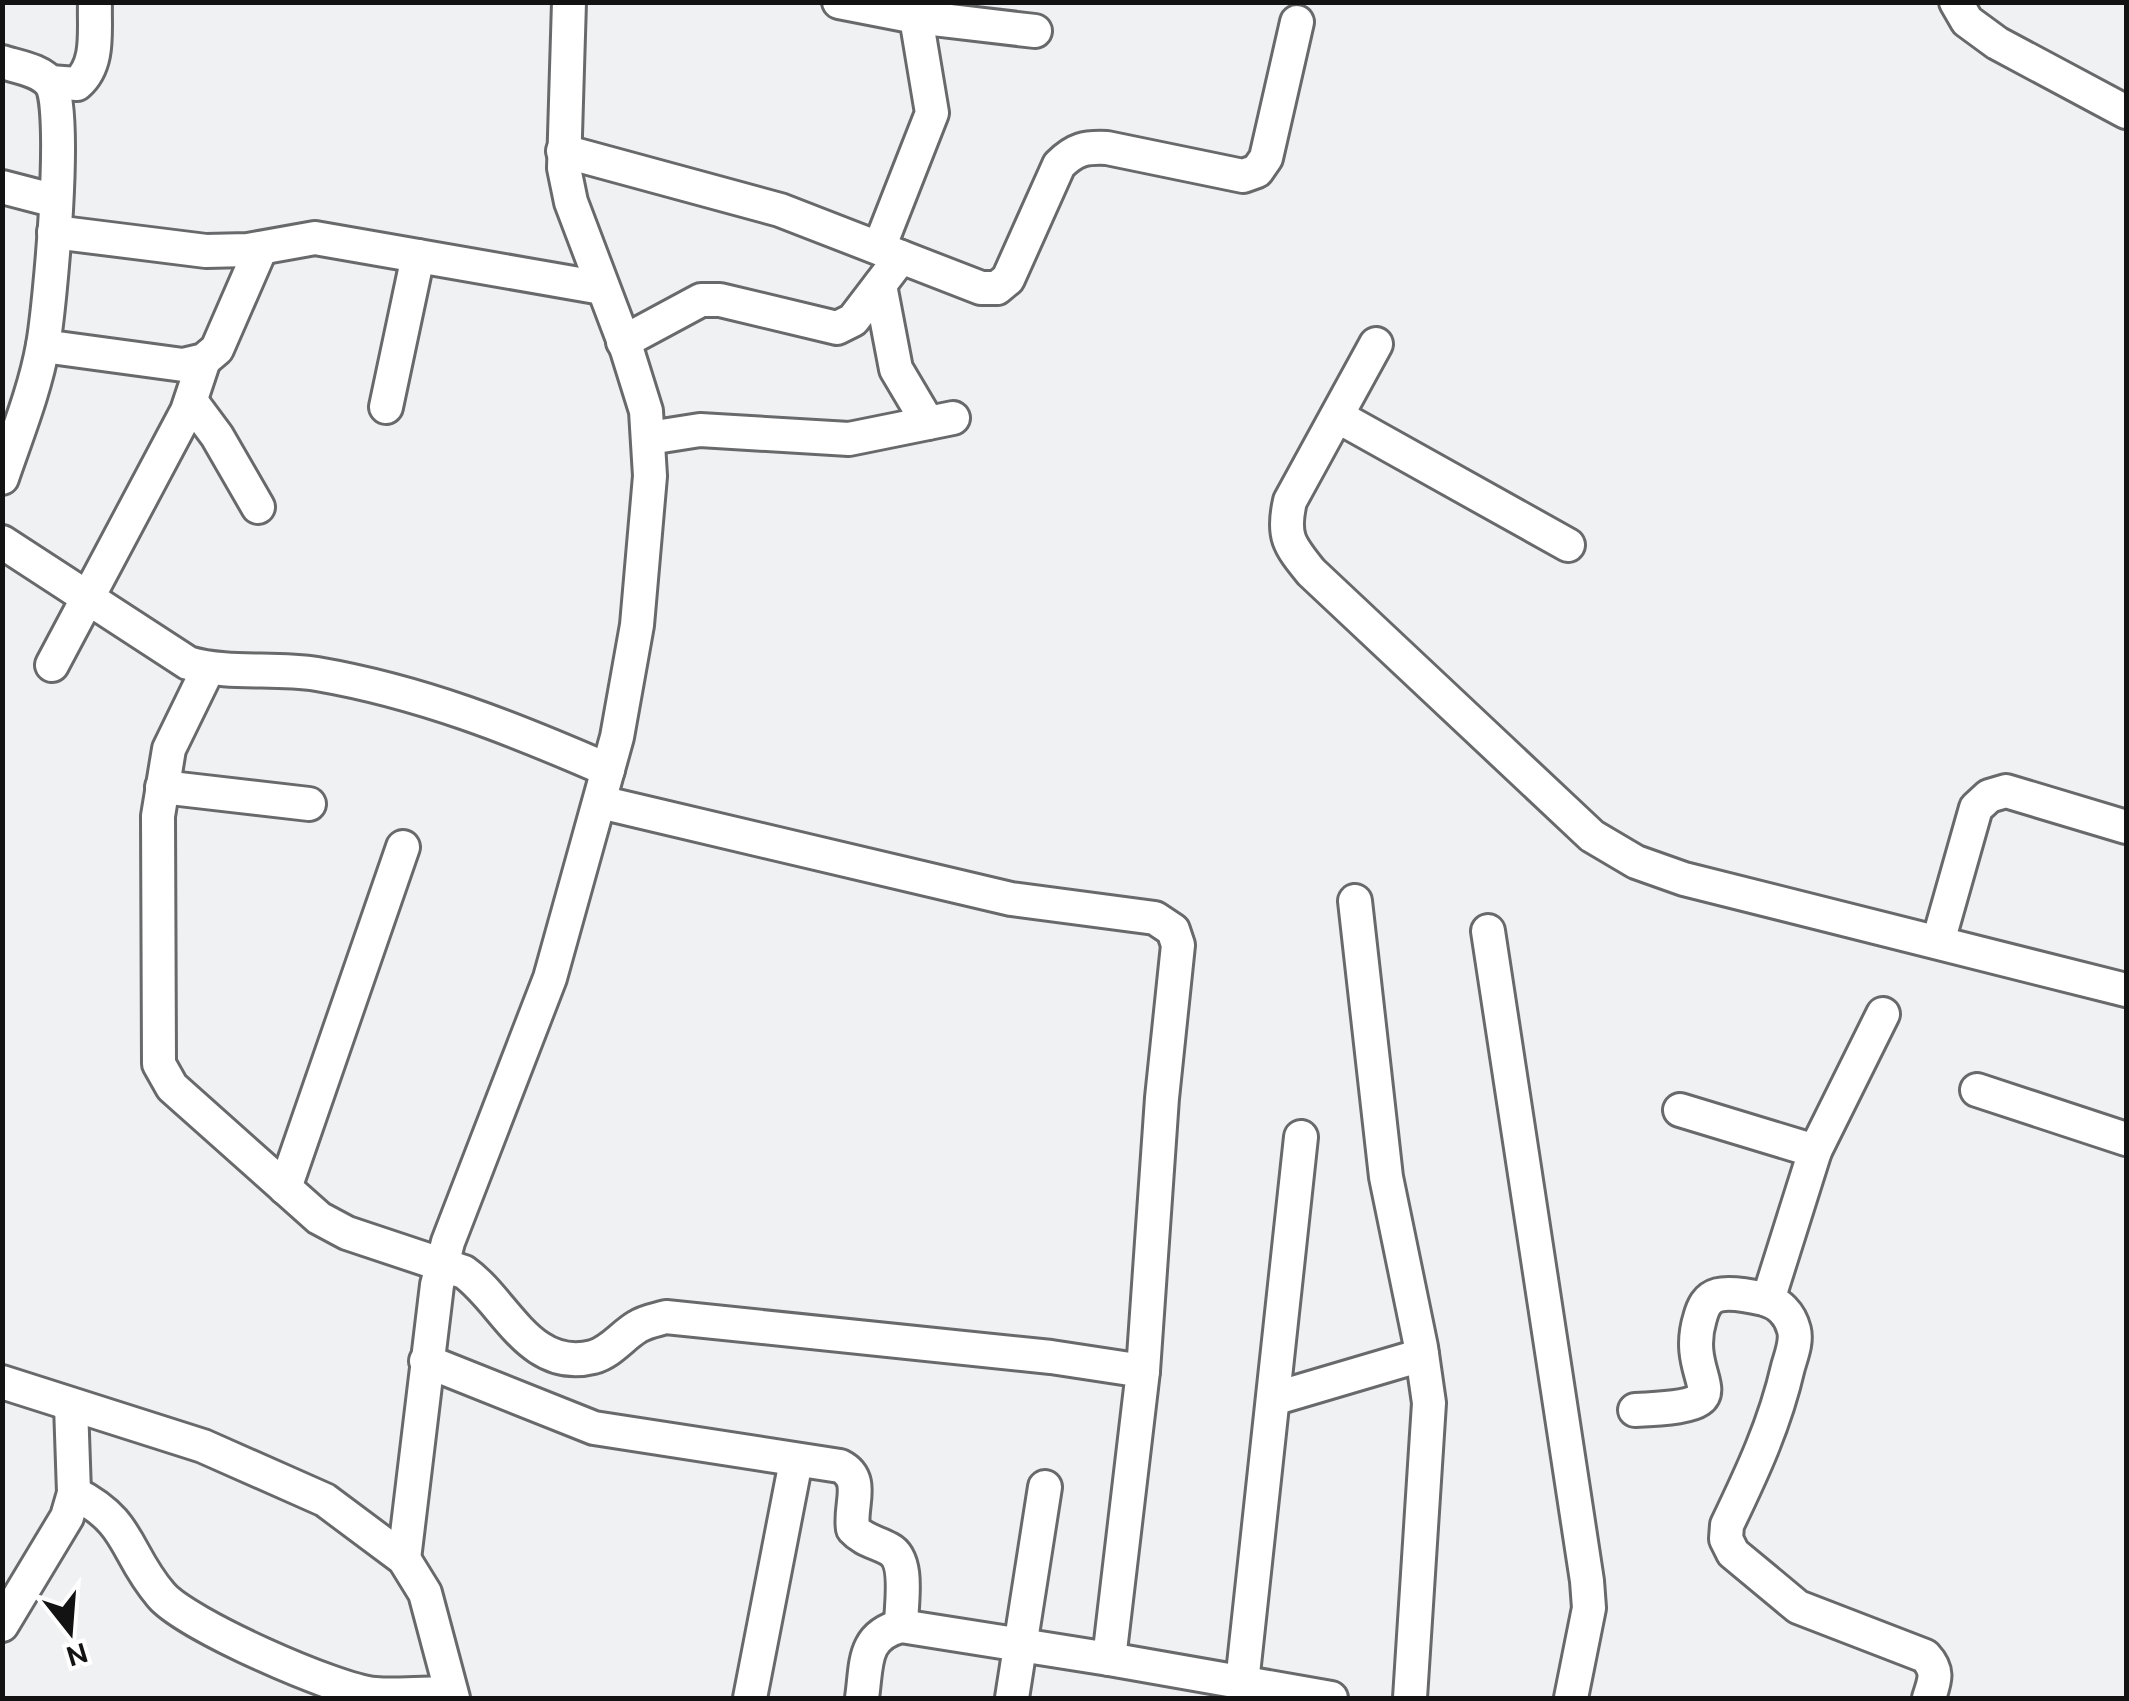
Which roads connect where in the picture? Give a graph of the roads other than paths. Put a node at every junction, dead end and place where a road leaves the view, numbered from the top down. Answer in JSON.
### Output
{"nodes":[{"id":1,"x":94,"y":2,"type":"edge"},
{"id":2,"x":569,"y":2,"type":"edge"},
{"id":3,"x":839,"y":2,"type":"edge"},
{"id":4,"x":1956,"y":2,"type":"edge"},
{"id":5,"x":916,"y":16,"type":"junction"},
{"id":6,"x":1297,"y":22,"type":"dead end"},
{"id":7,"x":1035,"y":31,"type":"dead end"},
{"id":8,"x":2,"y":62,"type":"edge"},
{"id":9,"x":50,"y":82,"type":"junction"},
{"id":10,"x":2126,"y":112,"type":"edge"},
{"id":11,"x":564,"y":151,"type":"junction"},
{"id":12,"x":2,"y":187,"type":"edge"},
{"id":13,"x":55,"y":216,"type":"junction"},
{"id":14,"x":261,"y":248,"type":"junction"},
{"id":15,"x":890,"y":253,"type":"junction"},
{"id":16,"x":418,"y":256,"type":"junction"},
{"id":17,"x":880,"y":285,"type":"junction"},
{"id":18,"x":602,"y":288,"type":"junction"},
{"id":19,"x":624,"y":342,"type":"junction"},
{"id":20,"x":1376,"y":344,"type":"dead end"},
{"id":21,"x":43,"y":346,"type":"junction"},
{"id":22,"x":204,"y":360,"type":"junction"},
{"id":23,"x":191,"y":401,"type":"junction"},
{"id":24,"x":386,"y":407,"type":"dead end"},
{"id":25,"x":1336,"y":416,"type":"junction"},
{"id":26,"x":649,"y":438,"type":"junction"},
{"id":27,"x":2,"y":478,"type":"edge"},
{"id":28,"x":258,"y":507,"type":"dead end"},
{"id":29,"x":2,"y":542,"type":"edge"},
{"id":30,"x":1568,"y":545,"type":"dead end"},
{"id":31,"x":88,"y":597,"type":"junction"},
{"id":32,"x":52,"y":665,"type":"dead end"},
{"id":33,"x":208,"y":669,"type":"junction"},
{"id":34,"x":608,"y":770,"type":"junction"},
{"id":35,"x":162,"y":787,"type":"junction"},
{"id":36,"x":600,"y":802,"type":"junction"},
{"id":37,"x":309,"y":804,"type":"dead end"},
{"id":38,"x":2126,"y":827,"type":"edge"},
{"id":39,"x":403,"y":848,"type":"dead end"},
{"id":40,"x":1355,"y":901,"type":"dead end"},
{"id":41,"x":1488,"y":931,"type":"dead end"},
{"id":42,"x":1938,"y":942,"type":"junction"},
{"id":43,"x":2126,"y":990,"type":"edge"},
{"id":44,"x":1883,"y":1014,"type":"dead end"},
{"id":45,"x":1976,"y":1090,"type":"dead end"},
{"id":46,"x":1680,"y":1110,"type":"dead end"},
{"id":47,"x":1301,"y":1137,"type":"dead end"},
{"id":48,"x":2126,"y":1139,"type":"edge"},
{"id":49,"x":1816,"y":1151,"type":"junction"},
{"id":50,"x":285,"y":1188,"type":"junction"},
{"id":51,"x":443,"y":1264,"type":"junction"},
{"id":52,"x":1768,"y":1300,"type":"junction"},
{"id":53,"x":1422,"y":1355,"type":"junction"},
{"id":54,"x":426,"y":1362,"type":"junction"},
{"id":55,"x":1142,"y":1372,"type":"junction"},
{"id":56,"x":2,"y":1382,"type":"edge"},
{"id":57,"x":1273,"y":1399,"type":"junction"},
{"id":58,"x":71,"y":1405,"type":"junction"},
{"id":59,"x":1635,"y":1410,"type":"dead end"},
{"id":60,"x":796,"y":1461,"type":"junction"},
{"id":61,"x":1044,"y":1487,"type":"dead end"},
{"id":62,"x":74,"y":1493,"type":"junction"},
{"id":63,"x":404,"y":1560,"type":"junction"},
{"id":64,"x":2,"y":1625,"type":"edge"},
{"id":65,"x":901,"y":1626,"type":"junction"},
{"id":66,"x":1019,"y":1644,"type":"junction"},
{"id":67,"x":1109,"y":1658,"type":"junction"},
{"id":68,"x":1242,"y":1683,"type":"junction"},
{"id":69,"x":452,"y":1696,"type":"edge"},
{"id":70,"x":750,"y":1698,"type":"edge"},
{"id":71,"x":862,"y":1698,"type":"edge"},
{"id":72,"x":1012,"y":1698,"type":"edge"},
{"id":73,"x":1330,"y":1698,"type":"edge"},
{"id":74,"x":1410,"y":1698,"type":"edge"},
{"id":75,"x":1571,"y":1698,"type":"edge"},
{"id":76,"x":1929,"y":1698,"type":"edge"}],
"edges":[{"from":1,"to":9,"type":"street"},
{"from":2,"to":11,"type":"street"},
{"from":3,"to":5,"type":"street"},
{"from":4,"to":10,"type":"street"},
{"from":5,"to":7,"type":"street"},
{"from":5,"to":15,"type":"street"},
{"from":6,"to":15,"type":"street"},
{"from":8,"to":9,"type":"street"},
{"from":9,"to":13,"type":"street"},
{"from":11,"to":15,"type":"street"},
{"from":11,"to":18,"type":"street"},
{"from":12,"to":13,"type":"street"},
{"from":13,"to":14,"type":"street"},
{"from":13,"to":21,"type":"street"},
{"from":14,"to":16,"type":"street"},
{"from":14,"to":22,"type":"street"},
{"from":15,"to":17,"type":"street"},
{"from":16,"to":18,"type":"street"},
{"from":16,"to":24,"type":"street"},
{"from":17,"to":19,"type":"street"},
{"from":17,"to":26,"type":"street"},
{"from":18,"to":19,"type":"street"},
{"from":19,"to":26,"type":"street"},
{"from":20,"to":25,"type":"street"},
{"from":21,"to":22,"type":"street"},
{"from":21,"to":27,"type":"street"},
{"from":22,"to":23,"type":"street"},
{"from":23,"to":28,"type":"street"},
{"from":23,"to":31,"type":"street"},
{"from":25,"to":30,"type":"street"},
{"from":25,"to":42,"type":"street"},
{"from":26,"to":34,"type":"street"},
{"from":29,"to":31,"type":"street"},
{"from":31,"to":32,"type":"street"},
{"from":31,"to":33,"type":"street"},
{"from":33,"to":34,"type":"street"},
{"from":33,"to":35,"type":"street"},
{"from":34,"to":36,"type":"street"},
{"from":35,"to":37,"type":"street"},
{"from":35,"to":50,"type":"street"},
{"from":36,"to":51,"type":"street"},
{"from":36,"to":55,"type":"street"},
{"from":38,"to":42,"type":"street"},
{"from":39,"to":50,"type":"street"},
{"from":40,"to":53,"type":"street"},
{"from":41,"to":75,"type":"street"},
{"from":42,"to":43,"type":"street"},
{"from":44,"to":49,"type":"street"},
{"from":45,"to":48,"type":"street"},
{"from":46,"to":49,"type":"street"},
{"from":47,"to":57,"type":"street"},
{"from":49,"to":52,"type":"street"},
{"from":50,"to":51,"type":"street"},
{"from":51,"to":54,"type":"street"},
{"from":51,"to":55,"type":"street"},
{"from":52,"to":59,"type":"street"},
{"from":52,"to":76,"type":"street"},
{"from":53,"to":57,"type":"street"},
{"from":53,"to":74,"type":"street"},
{"from":54,"to":60,"type":"street"},
{"from":54,"to":63,"type":"street"},
{"from":55,"to":67,"type":"street"},
{"from":56,"to":58,"type":"street"},
{"from":57,"to":68,"type":"street"},
{"from":58,"to":62,"type":"street"},
{"from":58,"to":63,"type":"street"},
{"from":60,"to":65,"type":"street"},
{"from":60,"to":70,"type":"street"},
{"from":61,"to":66,"type":"street"},
{"from":62,"to":64,"type":"street"},
{"from":62,"to":69,"type":"street"},
{"from":63,"to":69,"type":"street"},
{"from":65,"to":66,"type":"street"},
{"from":65,"to":71,"type":"street"},
{"from":66,"to":67,"type":"street"},
{"from":66,"to":72,"type":"street"},
{"from":67,"to":68,"type":"street"},
{"from":68,"to":73,"type":"street"}]}
